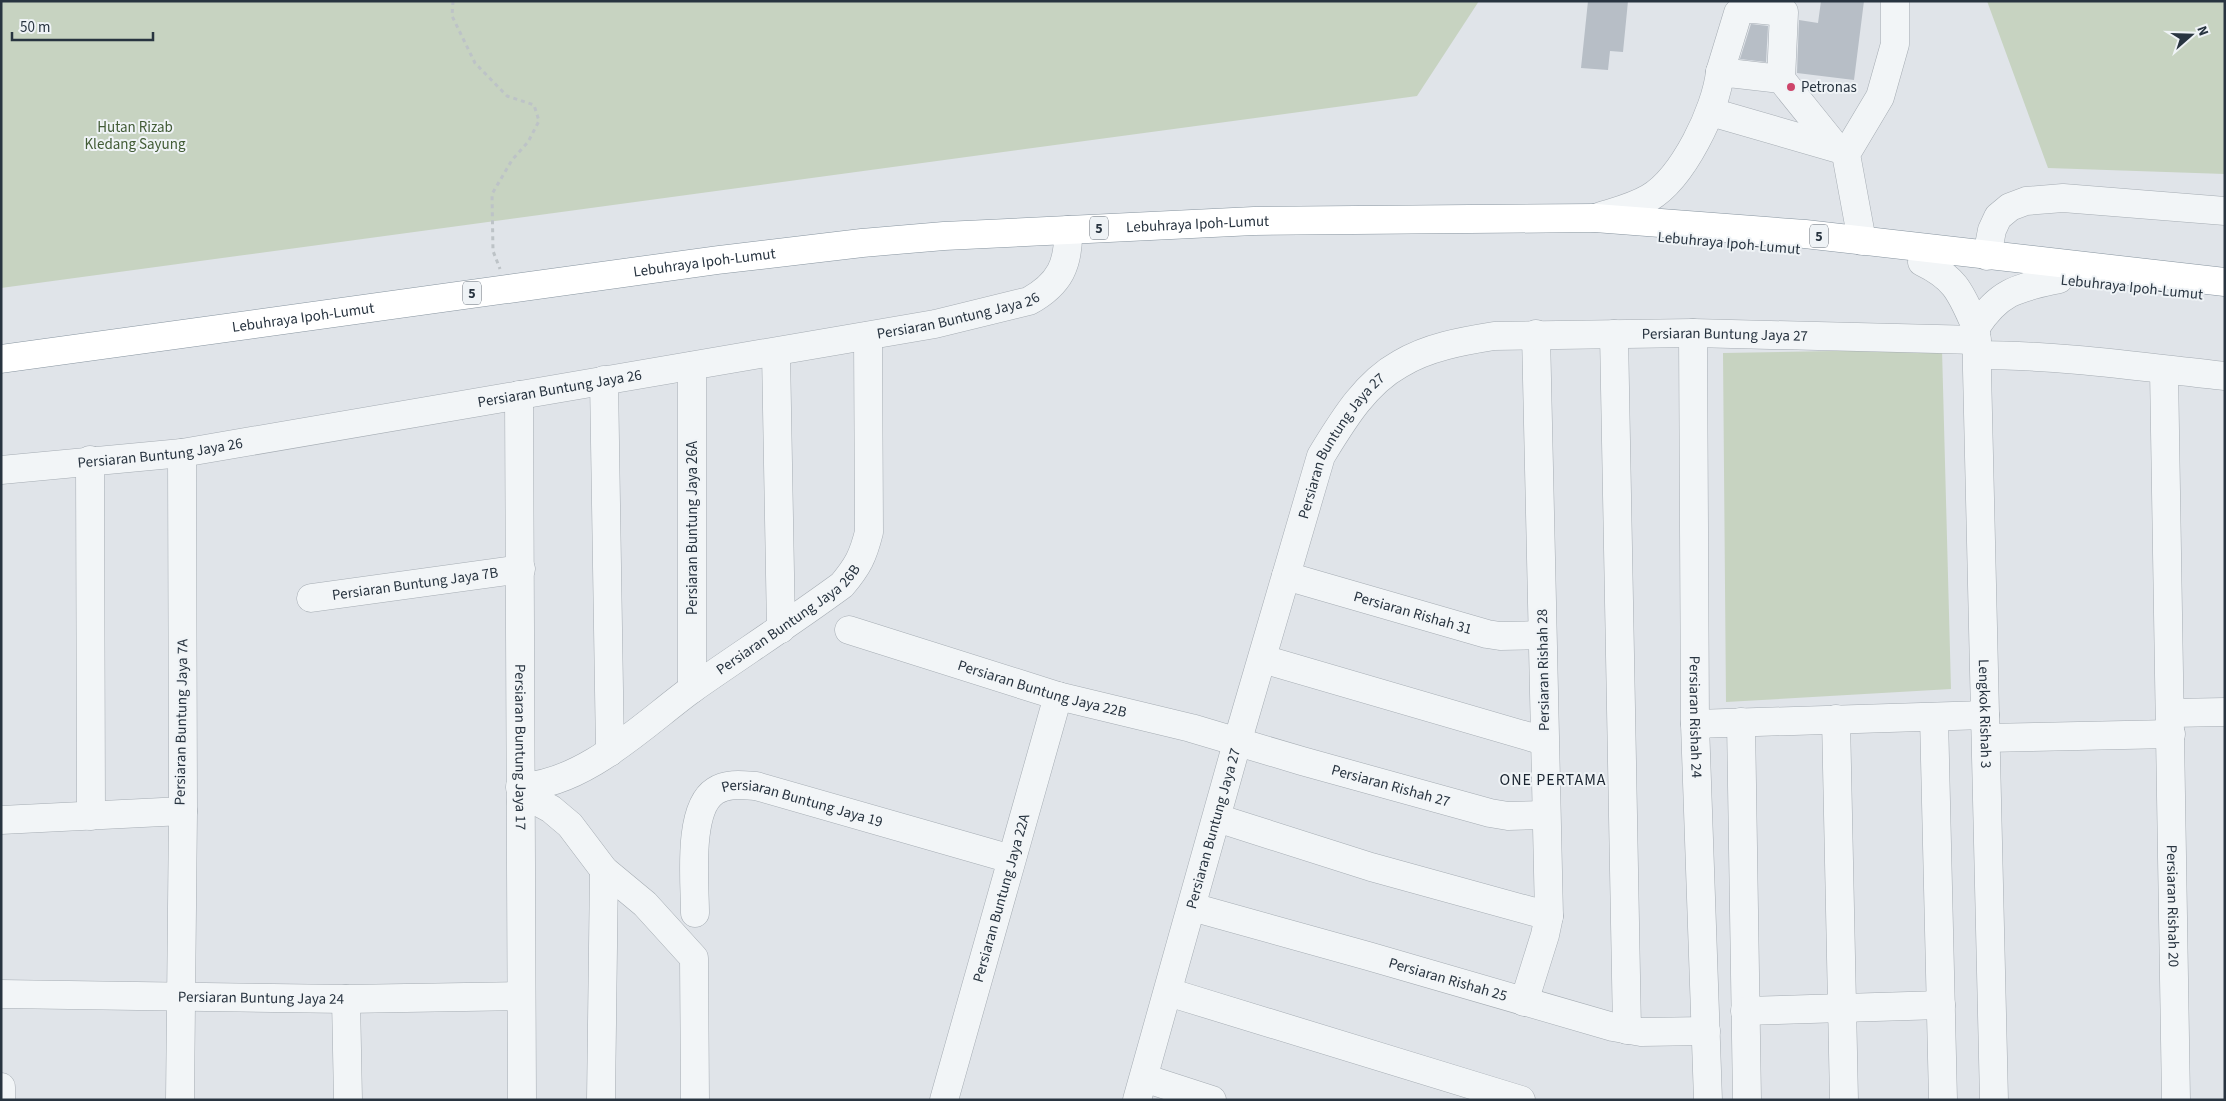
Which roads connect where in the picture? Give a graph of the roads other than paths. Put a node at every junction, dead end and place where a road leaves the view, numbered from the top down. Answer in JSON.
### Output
{"nodes":[{"id":1,"x":1895,"y":1,"type":"edge"},
{"id":2,"x":1720,"y":72,"type":"junction"},
{"id":3,"x":1781,"y":79,"type":"junction"},
{"id":4,"x":1711,"y":112,"type":"junction"},
{"id":5,"x":1841,"y":150,"type":"junction"},
{"id":6,"x":2225,"y":211,"type":"edge"},
{"id":7,"x":1595,"y":218,"type":"junction"},
{"id":8,"x":1412,"y":219,"type":"junction"},
{"id":9,"x":1068,"y":230,"type":"junction"},
{"id":10,"x":1862,"y":241,"type":"junction"},
{"id":11,"x":1987,"y":256,"type":"junction"},
{"id":12,"x":1922,"y":262,"type":"junction"},
{"id":13,"x":2059,"y":279,"type":"junction"},
{"id":14,"x":2225,"y":282,"type":"edge"},
{"id":15,"x":2225,"y":297,"type":"edge"},
{"id":16,"x":1693,"y":333,"type":"junction"},
{"id":17,"x":1536,"y":334,"type":"junction"},
{"id":18,"x":1614,"y":334,"type":"junction"},
{"id":19,"x":868,"y":336,"type":"junction"},
{"id":20,"x":1977,"y":341,"type":"junction"},
{"id":21,"x":776,"y":353,"type":"junction"},
{"id":22,"x":1,"y":359,"type":"edge"},
{"id":23,"x":692,"y":366,"type":"junction"},
{"id":24,"x":2164,"y":370,"type":"junction"},
{"id":25,"x":2225,"y":376,"type":"edge"},
{"id":26,"x":604,"y":380,"type":"junction"},
{"id":27,"x":519,"y":394,"type":"junction"},
{"id":28,"x":182,"y":453,"type":"junction"},
{"id":29,"x":90,"y":460,"type":"junction"},
{"id":30,"x":1,"y":470,"type":"edge"},
{"id":31,"x":521,"y":569,"type":"junction"},
{"id":32,"x":1286,"y":576,"type":"junction"},
{"id":33,"x":310,"y":598,"type":"dead end"},
{"id":34,"x":782,"y":629,"type":"junction"},
{"id":35,"x":849,"y":630,"type":"dead end"},
{"id":36,"x":1542,"y":635,"type":"junction"},
{"id":37,"x":1263,"y":659,"type":"junction"},
{"id":38,"x":692,"y":689,"type":"junction"},
{"id":39,"x":1058,"y":696,"type":"junction"},
{"id":40,"x":2225,"y":712,"type":"edge"},
{"id":41,"x":1934,"y":717,"type":"junction"},
{"id":42,"x":1836,"y":719,"type":"junction"},
{"id":43,"x":1741,"y":722,"type":"junction"},
{"id":44,"x":1695,"y":724,"type":"junction"},
{"id":45,"x":2171,"y":724,"type":"junction"},
{"id":46,"x":1985,"y":726,"type":"junction"},
{"id":47,"x":1544,"y":741,"type":"junction"},
{"id":48,"x":1237,"y":743,"type":"junction"},
{"id":49,"x":610,"y":752,"type":"junction"},
{"id":50,"x":521,"y":795,"type":"junction"},
{"id":51,"x":182,"y":811,"type":"junction"},
{"id":52,"x":1546,"y":815,"type":"junction"},
{"id":53,"x":91,"y":816,"type":"junction"},
{"id":54,"x":1217,"y":818,"type":"junction"},
{"id":55,"x":1,"y":820,"type":"edge"},
{"id":56,"x":1011,"y":859,"type":"junction"},
{"id":57,"x":604,"y":870,"type":"junction"},
{"id":58,"x":1192,"y":907,"type":"junction"},
{"id":59,"x":695,"y":913,"type":"dead end"},
{"id":60,"x":1549,"y":916,"type":"junction"},
{"id":61,"x":1168,"y":992,"type":"junction"},
{"id":62,"x":1,"y":994,"type":"edge"},
{"id":63,"x":520,"y":996,"type":"junction"},
{"id":64,"x":181,"y":997,"type":"junction"},
{"id":65,"x":346,"y":999,"type":"junction"},
{"id":66,"x":1524,"y":1002,"type":"junction"},
{"id":67,"x":1941,"y":1005,"type":"junction"},
{"id":68,"x":1842,"y":1008,"type":"junction"},
{"id":69,"x":1745,"y":1011,"type":"junction"},
{"id":70,"x":1627,"y":1030,"type":"junction"},
{"id":71,"x":1706,"y":1031,"type":"junction"},
{"id":72,"x":1,"y":1087,"type":"edge"},
{"id":73,"x":1140,"y":1089,"type":"edge"},
{"id":74,"x":1,"y":1100,"type":"edge"},
{"id":75,"x":180,"y":1100,"type":"edge"},
{"id":76,"x":348,"y":1100,"type":"edge"},
{"id":77,"x":522,"y":1100,"type":"edge"},
{"id":78,"x":601,"y":1100,"type":"edge"},
{"id":79,"x":695,"y":1100,"type":"edge"},
{"id":80,"x":944,"y":1100,"type":"edge"},
{"id":81,"x":1212,"y":1100,"type":"edge"},
{"id":82,"x":1521,"y":1100,"type":"edge"},
{"id":83,"x":1708,"y":1100,"type":"edge"},
{"id":84,"x":1747,"y":1100,"type":"edge"},
{"id":85,"x":1844,"y":1100,"type":"edge"},
{"id":86,"x":1943,"y":1100,"type":"edge"},
{"id":87,"x":1994,"y":1100,"type":"edge"},
{"id":88,"x":2176,"y":1100,"type":"edge"}],
"edges":[{"from":1,"to":5,"type":"street"},
{"from":2,"to":3,"type":"street"},
{"from":2,"to":3,"type":"street"},
{"from":2,"to":4,"type":"street"},
{"from":3,"to":5,"type":"street"},
{"from":4,"to":5,"type":"street"},
{"from":4,"to":7,"type":"street"},
{"from":5,"to":10,"type":"street"},
{"from":6,"to":11,"type":"street"},
{"from":7,"to":8,"type":"highway","name":"Lebuhraya Ipoh-Lumut","number":"5"},
{"from":7,"to":10,"type":"highway","name":"Lebuhraya Ipoh-Lumut","number":"5"},
{"from":8,"to":9,"type":"highway","name":"Lebuhraya Ipoh-Lumut","number":"5"},
{"from":8,"to":12,"type":"highway","name":"Lebuhraya Ipoh-Lumut","number":"5"},
{"from":9,"to":19,"type":"street","name":"Persiaran Buntung Jaya 26"},
{"from":9,"to":22,"type":"highway","name":"Lebuhraya Ipoh-Lumut","number":"5"},
{"from":10,"to":11,"type":"highway","name":"Lebuhraya Ipoh-Lumut","number":"5"},
{"from":11,"to":14,"type":"highway","name":"Lebuhraya Ipoh-Lumut","number":"5"},
{"from":12,"to":13,"type":"highway","name":"Lebuhraya Ipoh-Lumut","number":"5"},
{"from":12,"to":20,"type":"street","name":"Lengkok Rishah 3"},
{"from":13,"to":15,"type":"highway","name":"Lebuhraya Ipoh-Lumut","number":"5"},
{"from":13,"to":20,"type":"street"},
{"from":16,"to":18,"type":"street","name":"Persiaran Buntung Jaya 27"},
{"from":16,"to":20,"type":"street","name":"Persiaran Buntung Jaya 27"},
{"from":16,"to":44,"type":"street","name":"Persiaran Rishah 24"},
{"from":17,"to":18,"type":"street","name":"Persiaran Buntung Jaya 27"},
{"from":17,"to":32,"type":"street","name":"Persiaran Buntung Jaya 27"},
{"from":17,"to":36,"type":"street","name":"Persiaran Rishah 28"},
{"from":18,"to":70,"type":"street"},
{"from":19,"to":21,"type":"street","name":"Persiaran Buntung Jaya 26"},
{"from":19,"to":34,"type":"street","name":"Persiaran Buntung Jaya 26B"},
{"from":20,"to":24,"type":"street","name":"Persiaran Buntung Jaya 27"},
{"from":20,"to":46,"type":"street","name":"Lengkok Rishah 3"},
{"from":21,"to":23,"type":"street","name":"Persiaran Buntung Jaya 26"},
{"from":21,"to":34,"type":"street"},
{"from":23,"to":26,"type":"street","name":"Persiaran Buntung Jaya 26"},
{"from":23,"to":38,"type":"street","name":"Persiaran Buntung Jaya 26A"},
{"from":24,"to":25,"type":"street","name":"Persiaran Buntung Jaya 27"},
{"from":24,"to":45,"type":"street","name":"Persiaran Rishah 20"},
{"from":26,"to":27,"type":"street","name":"Persiaran Buntung Jaya 26"},
{"from":26,"to":49,"type":"street"},
{"from":27,"to":28,"type":"street","name":"Persiaran Buntung Jaya 26"},
{"from":27,"to":31,"type":"street","name":"Persiaran Buntung Jaya 17"},
{"from":28,"to":29,"type":"street","name":"Persiaran Buntung Jaya 26"},
{"from":28,"to":51,"type":"street","name":"Persiaran Buntung Jaya 7A"},
{"from":29,"to":30,"type":"street","name":"Persiaran Buntung Jaya 26"},
{"from":29,"to":53,"type":"street"},
{"from":31,"to":33,"type":"street","name":"Persiaran Buntung Jaya 7B"},
{"from":31,"to":50,"type":"street","name":"Persiaran Buntung Jaya 17"},
{"from":32,"to":36,"type":"street","name":"Persiaran Rishah 31"},
{"from":32,"to":37,"type":"street","name":"Persiaran Buntung Jaya 27"},
{"from":34,"to":38,"type":"street","name":"Persiaran Buntung Jaya 26B"},
{"from":35,"to":39,"type":"street","name":"Persiaran Buntung Jaya 22B"},
{"from":36,"to":47,"type":"street","name":"Persiaran Rishah 28"},
{"from":37,"to":47,"type":"street"},
{"from":37,"to":48,"type":"street","name":"Persiaran Buntung Jaya 27"},
{"from":38,"to":49,"type":"street","name":"Persiaran Buntung Jaya 26B"},
{"from":39,"to":48,"type":"street","name":"Persiaran Buntung Jaya 22B"},
{"from":39,"to":56,"type":"street","name":"Persiaran Buntung Jaya 22A"},
{"from":40,"to":45,"type":"street"},
{"from":41,"to":42,"type":"street"},
{"from":41,"to":46,"type":"street"},
{"from":41,"to":67,"type":"street"},
{"from":42,"to":43,"type":"street"},
{"from":42,"to":68,"type":"street"},
{"from":43,"to":44,"type":"street"},
{"from":43,"to":69,"type":"street"},
{"from":44,"to":71,"type":"street","name":"Persiaran Rishah 24"},
{"from":45,"to":46,"type":"street"},
{"from":45,"to":88,"type":"street","name":"Persiaran Rishah 20"},
{"from":46,"to":87,"type":"street","name":"Lengkok Rishah 3"},
{"from":47,"to":52,"type":"street","name":"Persiaran Rishah 28"},
{"from":48,"to":52,"type":"street","name":"Persiaran Rishah 27"},
{"from":48,"to":54,"type":"street","name":"Persiaran Buntung Jaya 27"},
{"from":49,"to":50,"type":"street","name":"Persiaran Buntung Jaya 26B"},
{"from":50,"to":57,"type":"street"},
{"from":50,"to":63,"type":"street","name":"Persiaran Buntung Jaya 17"},
{"from":51,"to":53,"type":"street","name":"Persiaran Buntung Jaya 7A"},
{"from":51,"to":64,"type":"street"},
{"from":52,"to":60,"type":"street","name":"Persiaran Rishah 28"},
{"from":53,"to":55,"type":"street","name":"Persiaran Buntung Jaya 7A"},
{"from":54,"to":58,"type":"street","name":"Persiaran Buntung Jaya 27"},
{"from":54,"to":60,"type":"street"},
{"from":56,"to":59,"type":"street","name":"Persiaran Buntung Jaya 19"},
{"from":56,"to":80,"type":"street","name":"Persiaran Buntung Jaya 22A"},
{"from":57,"to":78,"type":"street"},
{"from":57,"to":79,"type":"street"},
{"from":58,"to":61,"type":"street","name":"Persiaran Buntung Jaya 27"},
{"from":58,"to":66,"type":"street","name":"Persiaran Rishah 25"},
{"from":60,"to":66,"type":"street","name":"Persiaran Rishah 28"},
{"from":61,"to":73,"type":"street","name":"Persiaran Buntung Jaya 27"},
{"from":61,"to":82,"type":"street"},
{"from":62,"to":64,"type":"street","name":"Persiaran Buntung Jaya 24"},
{"from":63,"to":65,"type":"street","name":"Persiaran Buntung Jaya 24"},
{"from":63,"to":77,"type":"street","name":"Persiaran Buntung Jaya 17"},
{"from":64,"to":65,"type":"street","name":"Persiaran Buntung Jaya 24"},
{"from":64,"to":75,"type":"street"},
{"from":65,"to":76,"type":"street"},
{"from":66,"to":70,"type":"street","name":"Persiaran Rishah 25"},
{"from":67,"to":68,"type":"street"},
{"from":67,"to":86,"type":"street"},
{"from":68,"to":69,"type":"street"},
{"from":68,"to":85,"type":"street"},
{"from":69,"to":84,"type":"street"},
{"from":70,"to":71,"type":"street","name":"Persiaran Rishah 25"},
{"from":71,"to":83,"type":"street","name":"Persiaran Rishah 24"},
{"from":72,"to":74,"type":"street"},
{"from":73,"to":81,"type":"street"}]}
